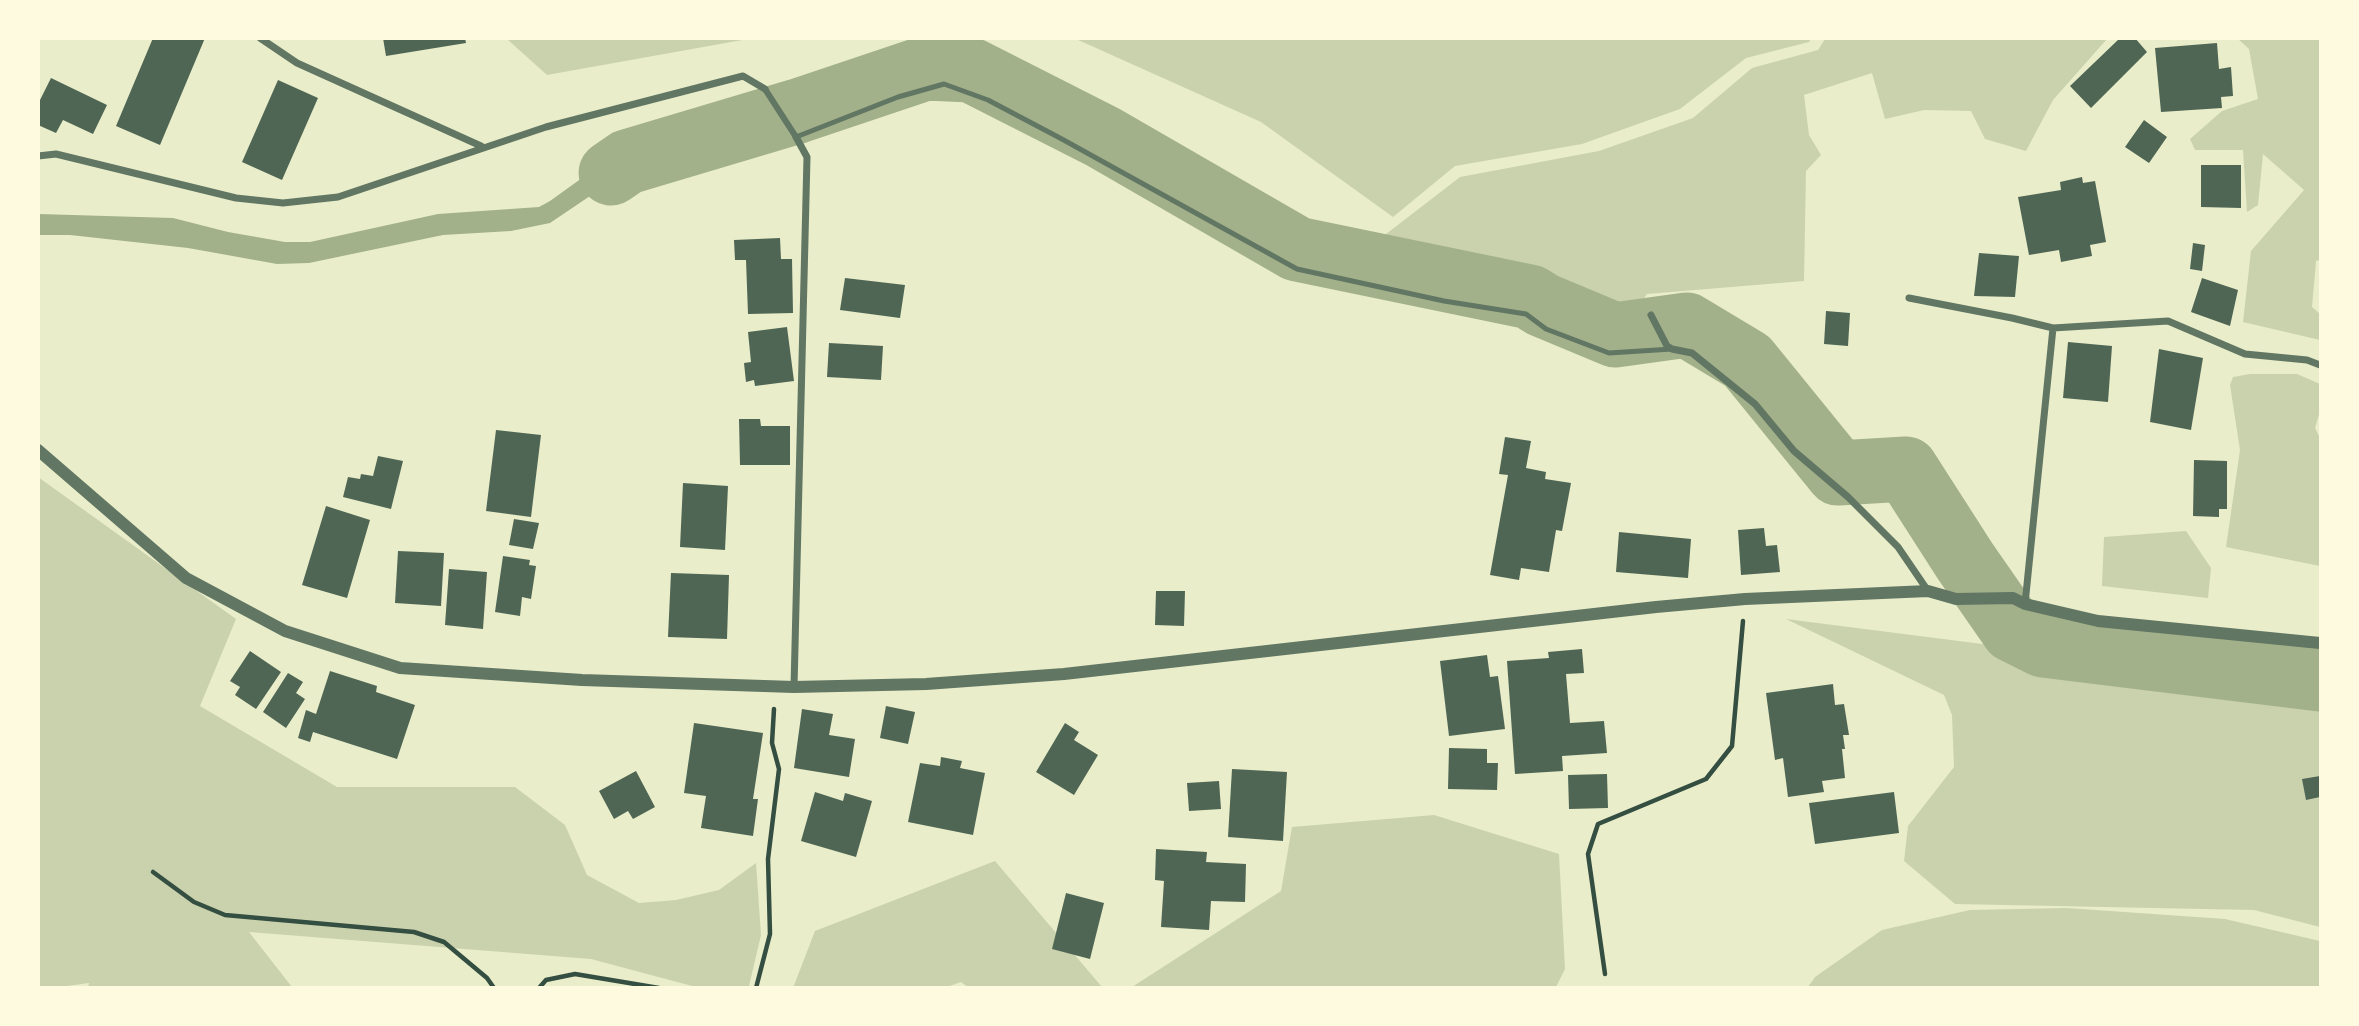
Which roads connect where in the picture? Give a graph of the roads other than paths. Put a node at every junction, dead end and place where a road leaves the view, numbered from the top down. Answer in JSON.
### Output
{"nodes":[{"id":1,"x":260,"y":38,"type":"edge"},
{"id":2,"x":765,"y":89,"type":"joint"},
{"id":3,"x":796,"y":137,"type":"junction"},
{"id":4,"x":482,"y":146,"type":"junction"},
{"id":5,"x":38,"y":156,"type":"edge"},
{"id":6,"x":1909,"y":299,"type":"dead end"},
{"id":7,"x":1651,"y":315,"type":"dead end"},
{"id":8,"x":2053,"y":328,"type":"junction"},
{"id":9,"x":1669,"y":347,"type":"junction"},
{"id":10,"x":2320,"y":365,"type":"edge"},
{"id":11,"x":38,"y":450,"type":"edge"},
{"id":12,"x":1928,"y":591,"type":"junction"},
{"id":13,"x":2019,"y":601,"type":"junction"},
{"id":14,"x":2320,"y":643,"type":"edge"},
{"id":15,"x":794,"y":687,"type":"junction"}],
"edges":[{"from":1,"to":4,"type":"street"},
{"from":2,"to":3,"type":"street"},
{"from":2,"to":4,"type":"street"},
{"from":3,"to":9,"type":"lane"},
{"from":3,"to":15,"type":"street"},
{"from":4,"to":5,"type":"street"},
{"from":6,"to":8,"type":"street"},
{"from":7,"to":9,"type":"street"},
{"from":8,"to":10,"type":"street"},
{"from":8,"to":13,"type":"street"},
{"from":9,"to":12,"type":"street"},
{"from":11,"to":15,"type":"street"},
{"from":12,"to":13,"type":"street"},
{"from":12,"to":15,"type":"street"},
{"from":13,"to":14,"type":"street"}]}
